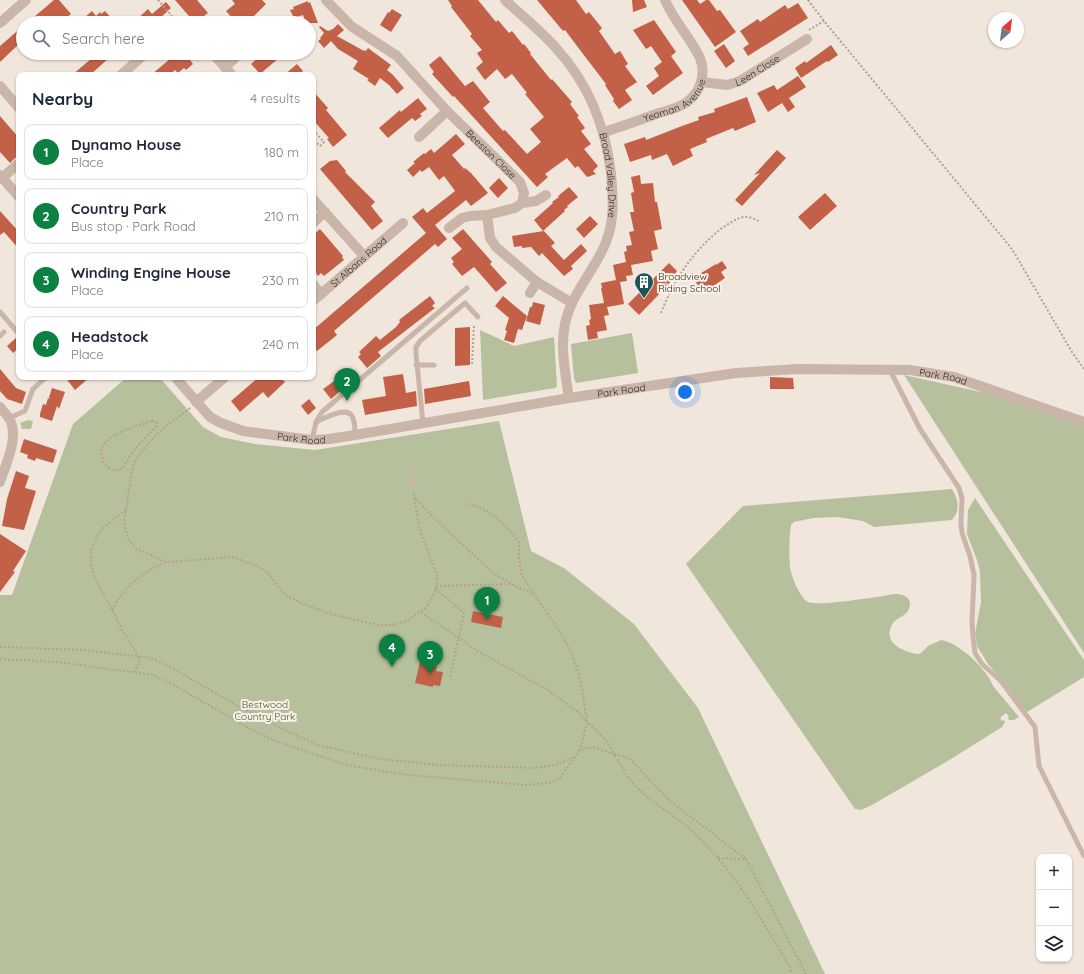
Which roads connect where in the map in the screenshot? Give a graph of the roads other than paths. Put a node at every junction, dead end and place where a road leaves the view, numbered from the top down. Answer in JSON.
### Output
{"nodes":[{"id":1,"x":26,"y":0,"type":"edge"},
{"id":2,"x":326,"y":0,"type":"edge"},
{"id":3,"x":505,"y":0,"type":"edge"},
{"id":4,"x":665,"y":0,"type":"edge"},
{"id":5,"x":0,"y":22,"type":"edge"},
{"id":6,"x":807,"y":39,"type":"road end"},
{"id":7,"x":138,"y":60,"type":"edge"},
{"id":8,"x":218,"y":60,"type":"edge"},
{"id":9,"x":233,"y":60,"type":"edge"},
{"id":10,"x":225,"y":67,"type":"junction"},
{"id":11,"x":124,"y":72,"type":"edge"},
{"id":12,"x":229,"y":72,"type":"edge"},
{"id":13,"x":702,"y":82,"type":"junction"},
{"id":14,"x":0,"y":86,"type":"edge"},
{"id":15,"x":16,"y":105,"type":"edge"},
{"id":16,"x":447,"y":111,"type":"junction"},
{"id":17,"x":604,"y":132,"type":"junction"},
{"id":18,"x":420,"y":137,"type":"dead end"},
{"id":19,"x":16,"y":165,"type":"edge"},
{"id":20,"x":1,"y":176,"type":"edge"},
{"id":21,"x":16,"y":194,"type":"edge"},
{"id":22,"x":546,"y":195,"type":"dead end"},
{"id":23,"x":316,"y":202,"type":"edge"},
{"id":24,"x":522,"y":203,"type":"junction"},
{"id":25,"x":325,"y":212,"type":"junction"},
{"id":26,"x":487,"y":215,"type":"junction"},
{"id":27,"x":316,"y":220,"type":"edge"},
{"id":28,"x":403,"y":223,"type":"dead end"},
{"id":29,"x":450,"y":228,"type":"dead end"},
{"id":30,"x":364,"y":256,"type":"junction"},
{"id":31,"x":537,"y":282,"type":"junction"},
{"id":32,"x":316,"y":288,"type":"edge"},
{"id":33,"x":467,"y":288,"type":"dead end"},
{"id":34,"x":530,"y":293,"type":"dead end"},
{"id":35,"x":321,"y":294,"type":"junction"},
{"id":36,"x":316,"y":298,"type":"edge"},
{"id":37,"x":572,"y":303,"type":"junction"},
{"id":38,"x":0,"y":312,"type":"edge"},
{"id":39,"x":478,"y":317,"type":"road end"},
{"id":40,"x":16,"y":331,"type":"edge"},
{"id":41,"x":416,"y":365,"type":"junction"},
{"id":42,"x":434,"y":365,"type":"dead end"},
{"id":43,"x":890,"y":370,"type":"junction"},
{"id":44,"x":43,"y":380,"type":"edge"},
{"id":45,"x":178,"y":380,"type":"edge"},
{"id":46,"x":222,"y":380,"type":"edge"},
{"id":47,"x":569,"y":398,"type":"junction"},
{"id":48,"x":196,"y":402,"type":"junction"},
{"id":49,"x":0,"y":408,"type":"edge"},
{"id":50,"x":9,"y":418,"type":"junction"},
{"id":51,"x":316,"y":422,"type":"junction"},
{"id":52,"x":1084,"y":422,"type":"edge"},
{"id":53,"x":423,"y":423,"type":"junction"},
{"id":54,"x":355,"y":435,"type":"junction"},
{"id":55,"x":312,"y":440,"type":"junction"},
{"id":56,"x":410,"y":469,"type":"dead end"},
{"id":57,"x":0,"y":482,"type":"edge"},
{"id":58,"x":413,"y":486,"type":"road end"},
{"id":59,"x":1084,"y":856,"type":"edge"}],
"edges":[{"from":1,"to":5,"type":"street"},
{"from":2,"to":16,"type":"street","name":"Beeston Close"},
{"from":3,"to":17,"type":"street","name":"Broad Valley Drive"},
{"from":4,"to":13,"type":"street","name":"Yeoman Avenue"},
{"from":6,"to":13,"type":"street","name":"Leen Close"},
{"from":7,"to":11,"type":"street"},
{"from":8,"to":10,"type":"street"},
{"from":9,"to":10,"type":"street"},
{"from":10,"to":12,"type":"street"},
{"from":13,"to":17,"type":"street","name":"Yeoman Avenue"},
{"from":14,"to":15,"type":"street"},
{"from":16,"to":18,"type":"street"},
{"from":16,"to":24,"type":"street","name":"Beeston Close"},
{"from":17,"to":37,"type":"street","name":"Broad Valley Drive"},
{"from":19,"to":20,"type":"street"},
{"from":20,"to":21,"type":"street"},
{"from":22,"to":24,"type":"street"},
{"from":23,"to":25,"type":"street"},
{"from":24,"to":26,"type":"street"},
{"from":25,"to":27,"type":"street"},
{"from":25,"to":30,"type":"street"},
{"from":26,"to":29,"type":"street"},
{"from":26,"to":31,"type":"street"},
{"from":28,"to":30,"type":"street","name":"St Albans Road"},
{"from":30,"to":35,"type":"street","name":"St Albans Road"},
{"from":31,"to":34,"type":"street"},
{"from":31,"to":37,"type":"street"},
{"from":32,"to":35,"type":"street"},
{"from":33,"to":51,"type":"lane"},
{"from":35,"to":36,"type":"street","name":"St Albans Road"},
{"from":37,"to":47,"type":"street","name":"Broad Valley Drive"},
{"from":38,"to":40,"type":"lane"},
{"from":39,"to":41,"type":"lane"},
{"from":41,"to":42,"type":"lane"},
{"from":41,"to":53,"type":"lane"},
{"from":43,"to":47,"type":"street","name":"Park Road"},
{"from":43,"to":52,"type":"street","name":"Park Road"},
{"from":43,"to":59,"type":"lane"},
{"from":44,"to":50,"type":"lane"},
{"from":45,"to":48,"type":"street","name":"Park Road"},
{"from":46,"to":48,"type":"street"},
{"from":47,"to":53,"type":"street","name":"Park Road"},
{"from":48,"to":55,"type":"street","name":"Park Road"},
{"from":49,"to":50,"type":"street"},
{"from":50,"to":57,"type":"street"},
{"from":51,"to":54,"type":"lane"},
{"from":51,"to":55,"type":"lane"},
{"from":53,"to":54,"type":"street","name":"Park Road"},
{"from":54,"to":55,"type":"street","name":"Park Road"},
{"from":56,"to":58,"type":"lane"}]}
